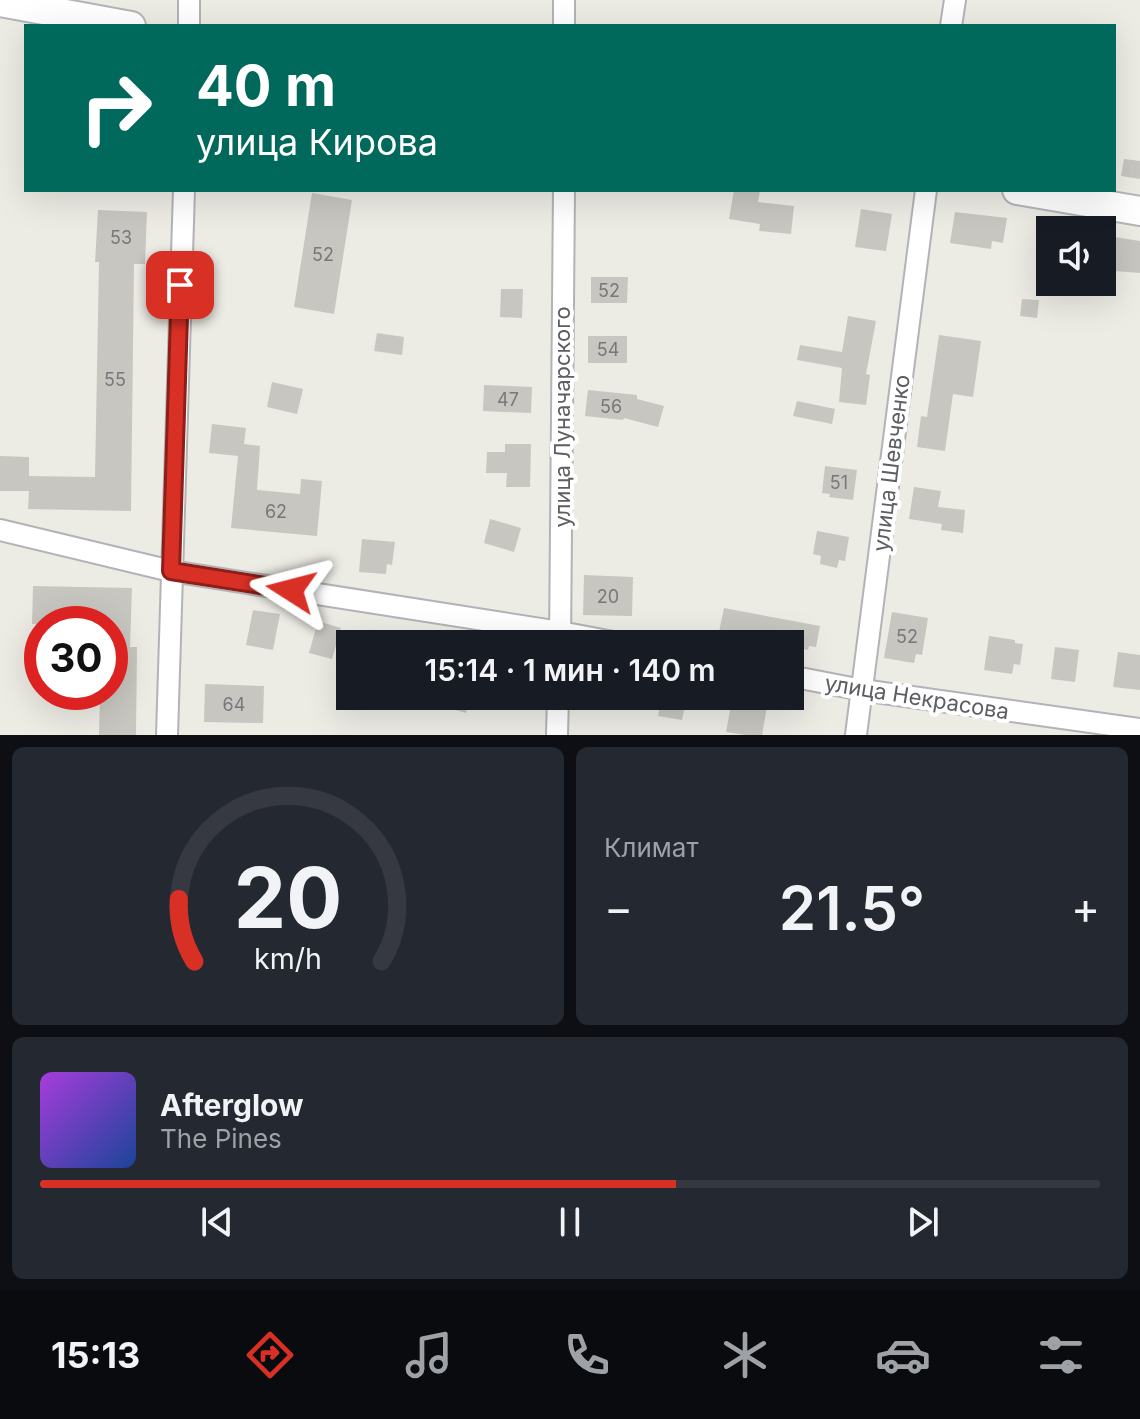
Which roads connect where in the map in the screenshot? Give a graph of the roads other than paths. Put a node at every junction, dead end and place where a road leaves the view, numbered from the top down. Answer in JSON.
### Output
{"nodes":[{"id":1,"x":189,"y":0,"type":"edge"},
{"id":2,"x":564,"y":0,"type":"edge"},
{"id":3,"x":955,"y":0,"type":"edge"},
{"id":4,"x":0,"y":2,"type":"edge"},
{"id":5,"x":120,"y":24,"type":"edge"},
{"id":6,"x":189,"y":24,"type":"edge"},
{"id":7,"x":564,"y":24,"type":"edge"},
{"id":8,"x":951,"y":24,"type":"edge"},
{"id":9,"x":184,"y":192,"type":"edge"},
{"id":10,"x":564,"y":192,"type":"edge"},
{"id":11,"x":926,"y":192,"type":"edge"},
{"id":12,"x":1029,"y":192,"type":"edge"},
{"id":13,"x":1140,"y":211,"type":"edge"},
{"id":14,"x":0,"y":530,"type":"edge"},
{"id":15,"x":171,"y":571,"type":"junction"},
{"id":16,"x":514,"y":630,"type":"edge"},
{"id":17,"x":560,"y":630,"type":"edge"},
{"id":18,"x":804,"y":679,"type":"edge"},
{"id":19,"x":862,"y":690,"type":"junction"},
{"id":20,"x":558,"y":710,"type":"edge"},
{"id":21,"x":1140,"y":729,"type":"edge"},
{"id":22,"x":167,"y":735,"type":"edge"},
{"id":23,"x":557,"y":735,"type":"edge"},
{"id":24,"x":856,"y":735,"type":"edge"}],
"edges":[{"from":1,"to":6,"type":"street"},
{"from":2,"to":7,"type":"street"},
{"from":3,"to":8,"type":"street"},
{"from":4,"to":5,"type":"main road"},
{"from":9,"to":15,"type":"street"},
{"from":10,"to":17,"type":"street","name":"улица Луначарского"},
{"from":11,"to":19,"type":"street","name":"улица Шевченко"},
{"from":12,"to":13,"type":"main road"},
{"from":14,"to":15,"type":"street"},
{"from":15,"to":16,"type":"street"},
{"from":15,"to":22,"type":"street"},
{"from":18,"to":19,"type":"street","name":"улица Некрасова"},
{"from":19,"to":21,"type":"street","name":"улица Некрасова"},
{"from":19,"to":24,"type":"street","name":"улица Шевченко"},
{"from":20,"to":23,"type":"street"}]}
